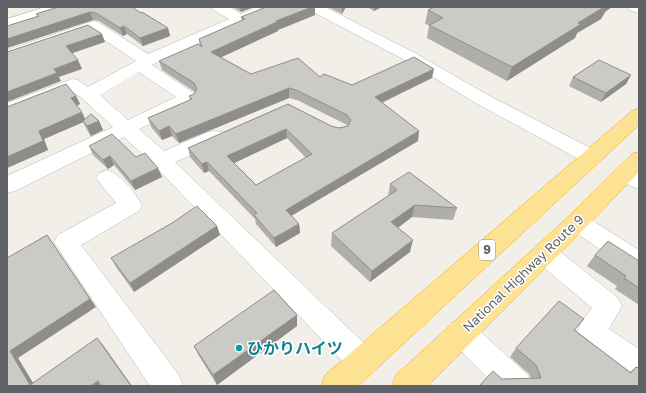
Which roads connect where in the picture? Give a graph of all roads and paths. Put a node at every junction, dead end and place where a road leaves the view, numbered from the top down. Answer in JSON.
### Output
{"nodes":[{"id":1,"x":60,"y":7,"type":"edge"},
{"id":2,"x":218,"y":7,"type":"edge"},
{"id":3,"x":271,"y":7,"type":"edge"},
{"id":4,"x":634,"y":7,"type":"edge"},
{"id":5,"x":325,"y":9,"type":"edge"},
{"id":6,"x":639,"y":9,"type":"edge"},
{"id":7,"x":240,"y":19,"type":"junction"},
{"id":8,"x":7,"y":24,"type":"edge"},
{"id":9,"x":7,"y":55,"type":"edge"},
{"id":10,"x":144,"y":63,"type":"junction"},
{"id":11,"x":88,"y":94,"type":"junction"},
{"id":12,"x":7,"y":110,"type":"edge"},
{"id":13,"x":639,"y":115,"type":"edge"},
{"id":14,"x":128,"y":128,"type":"junction"},
{"id":15,"x":232,"y":130,"type":"edge"},
{"id":16,"x":591,"y":157,"type":"junction"},
{"id":17,"x":161,"y":160,"type":"junction"},
{"id":18,"x":634,"y":171,"type":"edge"},
{"id":19,"x":106,"y":178,"type":"dead end"},
{"id":20,"x":7,"y":185,"type":"edge"},
{"id":21,"x":577,"y":222,"type":"junction"},
{"id":22,"x":544,"y":253,"type":"junction"},
{"id":23,"x":639,"y":264,"type":"edge"},
{"id":24,"x":462,"y":332,"type":"junction"},
{"id":25,"x":363,"y":362,"type":"junction"},
{"id":26,"x":639,"y":366,"type":"edge"},
{"id":27,"x":168,"y":386,"type":"edge"},
{"id":28,"x":336,"y":386,"type":"edge"},
{"id":29,"x":407,"y":386,"type":"edge"},
{"id":30,"x":517,"y":386,"type":"edge"}],
"edges":[{"from":1,"to":8,"type":"street"},
{"from":2,"to":7,"type":"street"},
{"from":3,"to":7,"type":"street"},
{"from":4,"to":6,"type":"street"},
{"from":5,"to":16,"type":"street"},
{"from":7,"to":10,"type":"street"},
{"from":9,"to":10,"type":"street"},
{"from":10,"to":11,"type":"street"},
{"from":10,"to":14,"type":"street"},
{"from":11,"to":12,"type":"street"},
{"from":11,"to":14,"type":"street"},
{"from":13,"to":16,"type":"highway","number":"9"},
{"from":14,"to":17,"type":"street"},
{"from":14,"to":20,"type":"street"},
{"from":15,"to":17,"type":"street"},
{"from":16,"to":25,"type":"highway","number":"9"},
{"from":17,"to":25,"type":"street"},
{"from":18,"to":21,"type":"highway","name":"National Highway Route 9"},
{"from":19,"to":27,"type":"street"},
{"from":21,"to":22,"type":"highway","name":"National Highway Route 9"},
{"from":21,"to":23,"type":"street"},
{"from":22,"to":24,"type":"highway","name":"National Highway Route 9"},
{"from":22,"to":26,"type":"street"},
{"from":24,"to":29,"type":"highway","name":"National Highway Route 9"},
{"from":24,"to":30,"type":"street"},
{"from":25,"to":28,"type":"highway","number":"9"}]}
